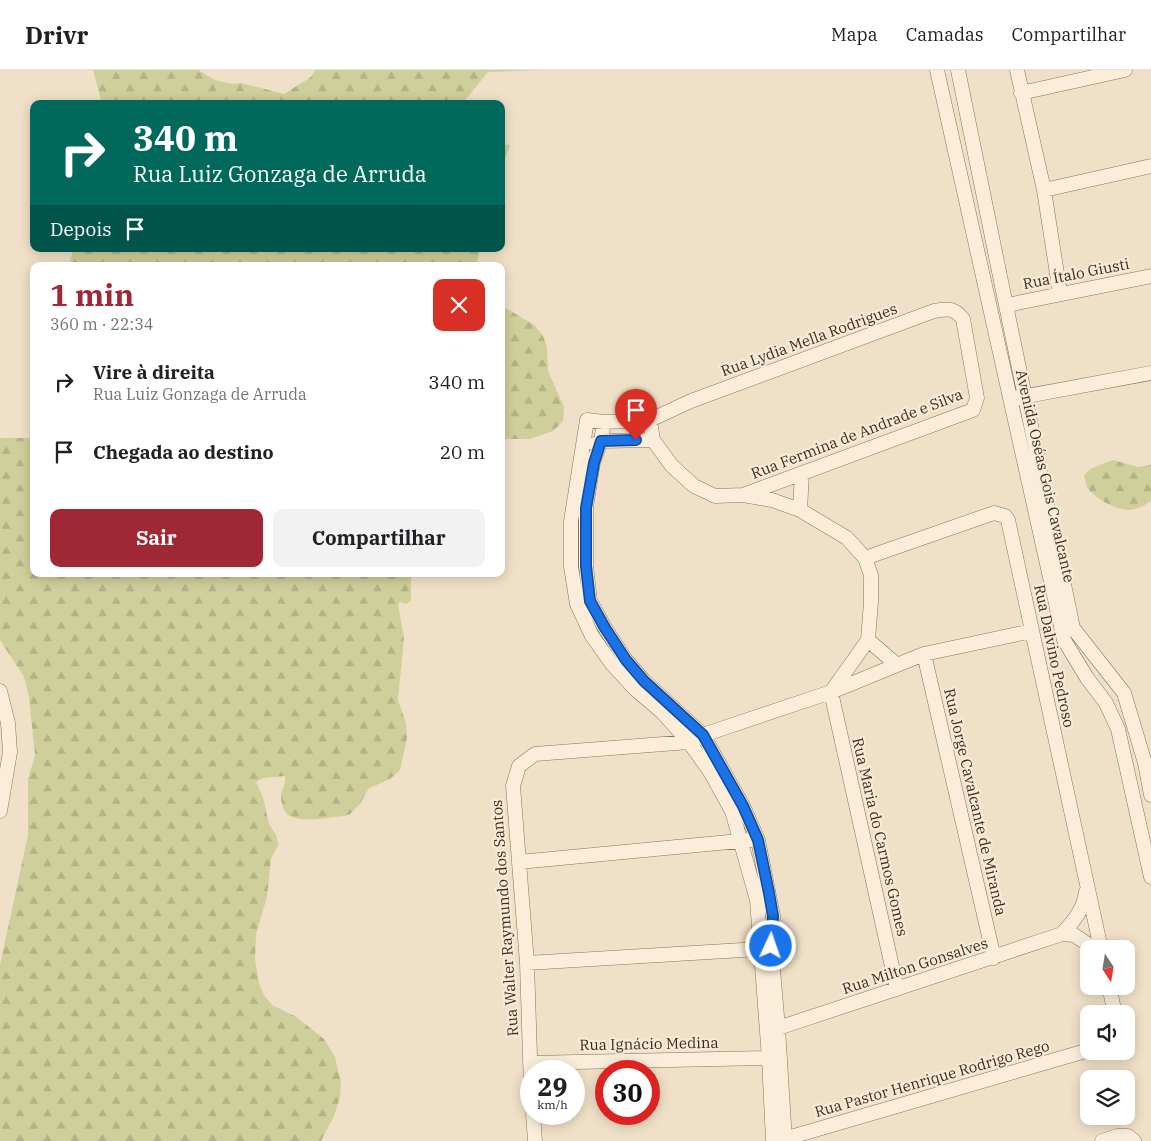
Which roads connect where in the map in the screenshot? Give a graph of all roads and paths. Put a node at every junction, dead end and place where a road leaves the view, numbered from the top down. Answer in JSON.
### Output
{"nodes":[{"id":1,"x":937,"y":70,"type":"edge"},
{"id":2,"x":958,"y":70,"type":"edge"},
{"id":3,"x":1017,"y":70,"type":"edge"},
{"id":4,"x":1125,"y":70,"type":"edge"},
{"id":5,"x":1021,"y":93,"type":"junction"},
{"id":6,"x":1151,"y":166,"type":"edge"},
{"id":7,"x":1044,"y":190,"type":"junction"},
{"id":8,"x":1151,"y":276,"type":"edge"},
{"id":9,"x":1060,"y":293,"type":"junction"},
{"id":10,"x":1007,"y":305,"type":"junction"},
{"id":11,"x":1151,"y":374,"type":"edge"},
{"id":12,"x":1026,"y":397,"type":"junction"},
{"id":13,"x":978,"y":398,"type":"joint"},
{"id":14,"x":1011,"y":400,"type":"junction"},
{"id":15,"x":650,"y":420,"type":"junction"},
{"id":16,"x":604,"y":422,"type":"junction"},
{"id":17,"x":653,"y":440,"type":"junction"},
{"id":18,"x":601,"y":441,"type":"junction"},
{"id":19,"x":582,"y":450,"type":"junction"},
{"id":20,"x":802,"y":473,"type":"junction"},
{"id":21,"x":743,"y":495,"type":"junction"},
{"id":22,"x":800,"y":510,"type":"junction"},
{"id":23,"x":864,"y":558,"type":"junction"},
{"id":24,"x":1032,"y":631,"type":"junction"},
{"id":25,"x":868,"y":640,"type":"junction"},
{"id":26,"x":924,"y":654,"type":"junction"},
{"id":27,"x":896,"y":664,"type":"junction"},
{"id":28,"x":0,"y":691,"type":"edge"},
{"id":29,"x":831,"y":692,"type":"junction"},
{"id":30,"x":703,"y":735,"type":"junction"},
{"id":31,"x":689,"y":742,"type":"junction"},
{"id":32,"x":1151,"y":795,"type":"edge"},
{"id":33,"x":0,"y":811,"type":"edge"},
{"id":34,"x":758,"y":840,"type":"junction"},
{"id":35,"x":742,"y":841,"type":"junction"},
{"id":36,"x":519,"y":862,"type":"junction"},
{"id":37,"x":1151,"y":877,"type":"edge"},
{"id":38,"x":1087,"y":889,"type":"junction"},
{"id":39,"x":1062,"y":934,"type":"junction"},
{"id":40,"x":1082,"y":940,"type":"edge"},
{"id":41,"x":1098,"y":940,"type":"edge"},
{"id":42,"x":765,"y":948,"type":"junction"},
{"id":43,"x":994,"y":958,"type":"junction"},
{"id":44,"x":527,"y":963,"type":"junction"},
{"id":45,"x":898,"y":989,"type":"junction"},
{"id":46,"x":778,"y":1028,"type":"junction"},
{"id":47,"x":1080,"y":1053,"type":"edge"},
{"id":48,"x":769,"y":1058,"type":"junction"},
{"id":49,"x":530,"y":1060,"type":"edge"},
{"id":50,"x":585,"y":1062,"type":"edge"},
{"id":51,"x":534,"y":1125,"type":"edge"},
{"id":52,"x":781,"y":1140,"type":"edge"},
{"id":53,"x":535,"y":1141,"type":"edge"},
{"id":54,"x":1102,"y":1141,"type":"edge"},
{"id":55,"x":1134,"y":1141,"type":"edge"}],
"edges":[{"from":1,"to":14,"type":"street","name":"Avenida Oséas Gois Cavalcante"},
{"from":2,"to":10,"type":"street","name":"Avenida Oséas Gois Cavalcante"},
{"from":3,"to":5,"type":"street"},
{"from":4,"to":5,"type":"street"},
{"from":5,"to":7,"type":"street"},
{"from":6,"to":7,"type":"street"},
{"from":7,"to":9,"type":"street"},
{"from":8,"to":9,"type":"street","name":"Rua Ítalo Giusti"},
{"from":9,"to":10,"type":"street","name":"Rua Ítalo Giusti"},
{"from":10,"to":12,"type":"street","name":"Avenida Oséas Gois Cavalcante"},
{"from":11,"to":12,"type":"street"},
{"from":12,"to":14,"type":"street"},
{"from":12,"to":32,"type":"street","name":"Avenida Oséas Gois Cavalcante"},
{"from":13,"to":15,"type":"street","name":"Rua Lydia Mella Rodrigues"},
{"from":13,"to":20,"type":"street","name":"Rua Fermina de Andrade e Silva"},
{"from":14,"to":37,"type":"street","name":"Avenida Oséas Gois Cavalcante"},
{"from":15,"to":16,"type":"street","name":"Rua Lydia Mella Rodrigues"},
{"from":15,"to":17,"type":"street"},
{"from":16,"to":18,"type":"street"},
{"from":16,"to":19,"type":"street","name":"Rua Lydia Mella Rodrigues"},
{"from":17,"to":18,"type":"street"},
{"from":17,"to":21,"type":"street"},
{"from":18,"to":19,"type":"street"},
{"from":18,"to":30,"type":"street"},
{"from":19,"to":31,"type":"street"},
{"from":20,"to":21,"type":"street","name":"Rua Fermina de Andrade e Silva"},
{"from":20,"to":22,"type":"street"},
{"from":21,"to":22,"type":"street"},
{"from":22,"to":23,"type":"street"},
{"from":23,"to":24,"type":"street","name":"Rua Dalvino Pedroso"},
{"from":23,"to":25,"type":"street"},
{"from":24,"to":26,"type":"street"},
{"from":24,"to":38,"type":"street","name":"Rua Dalvino Pedroso"},
{"from":25,"to":27,"type":"street"},
{"from":25,"to":29,"type":"street"},
{"from":26,"to":27,"type":"street"},
{"from":26,"to":43,"type":"street","name":"Rua Jorge Cavalcante de Miranda"},
{"from":27,"to":29,"type":"street"},
{"from":28,"to":33,"type":"street"},
{"from":29,"to":30,"type":"street"},
{"from":29,"to":45,"type":"street","name":"Rua Maria do Carmos Gomes"},
{"from":30,"to":31,"type":"street"},
{"from":30,"to":34,"type":"street"},
{"from":31,"to":35,"type":"street"},
{"from":31,"to":36,"type":"street","name":"Rua Walter Raymundo dos Santos"},
{"from":34,"to":35,"type":"street"},
{"from":34,"to":42,"type":"street"},
{"from":35,"to":36,"type":"street"},
{"from":35,"to":42,"type":"street"},
{"from":36,"to":44,"type":"street","name":"Rua Walter Raymundo dos Santos"},
{"from":38,"to":39,"type":"street"},
{"from":38,"to":41,"type":"street","name":"Rua Dalvino Pedroso"},
{"from":39,"to":40,"type":"street"},
{"from":39,"to":43,"type":"street","name":"Rua Milton Gonsalves"},
{"from":42,"to":44,"type":"street"},
{"from":42,"to":46,"type":"street"},
{"from":42,"to":48,"type":"street"},
{"from":43,"to":45,"type":"street","name":"Rua Milton Gonsalves"},
{"from":44,"to":49,"type":"street","name":"Rua Walter Raymundo dos Santos"},
{"from":45,"to":46,"type":"street","name":"Rua Milton Gonsalves"},
{"from":46,"to":52,"type":"street"},
{"from":47,"to":52,"type":"street","name":"Rua Pastor Henrique Rodrigo Rego"},
{"from":48,"to":50,"type":"street","name":"Rua Ignácio Medina"},
{"from":48,"to":52,"type":"street"},
{"from":51,"to":53,"type":"street"},
{"from":54,"to":55,"type":"street"}]}
